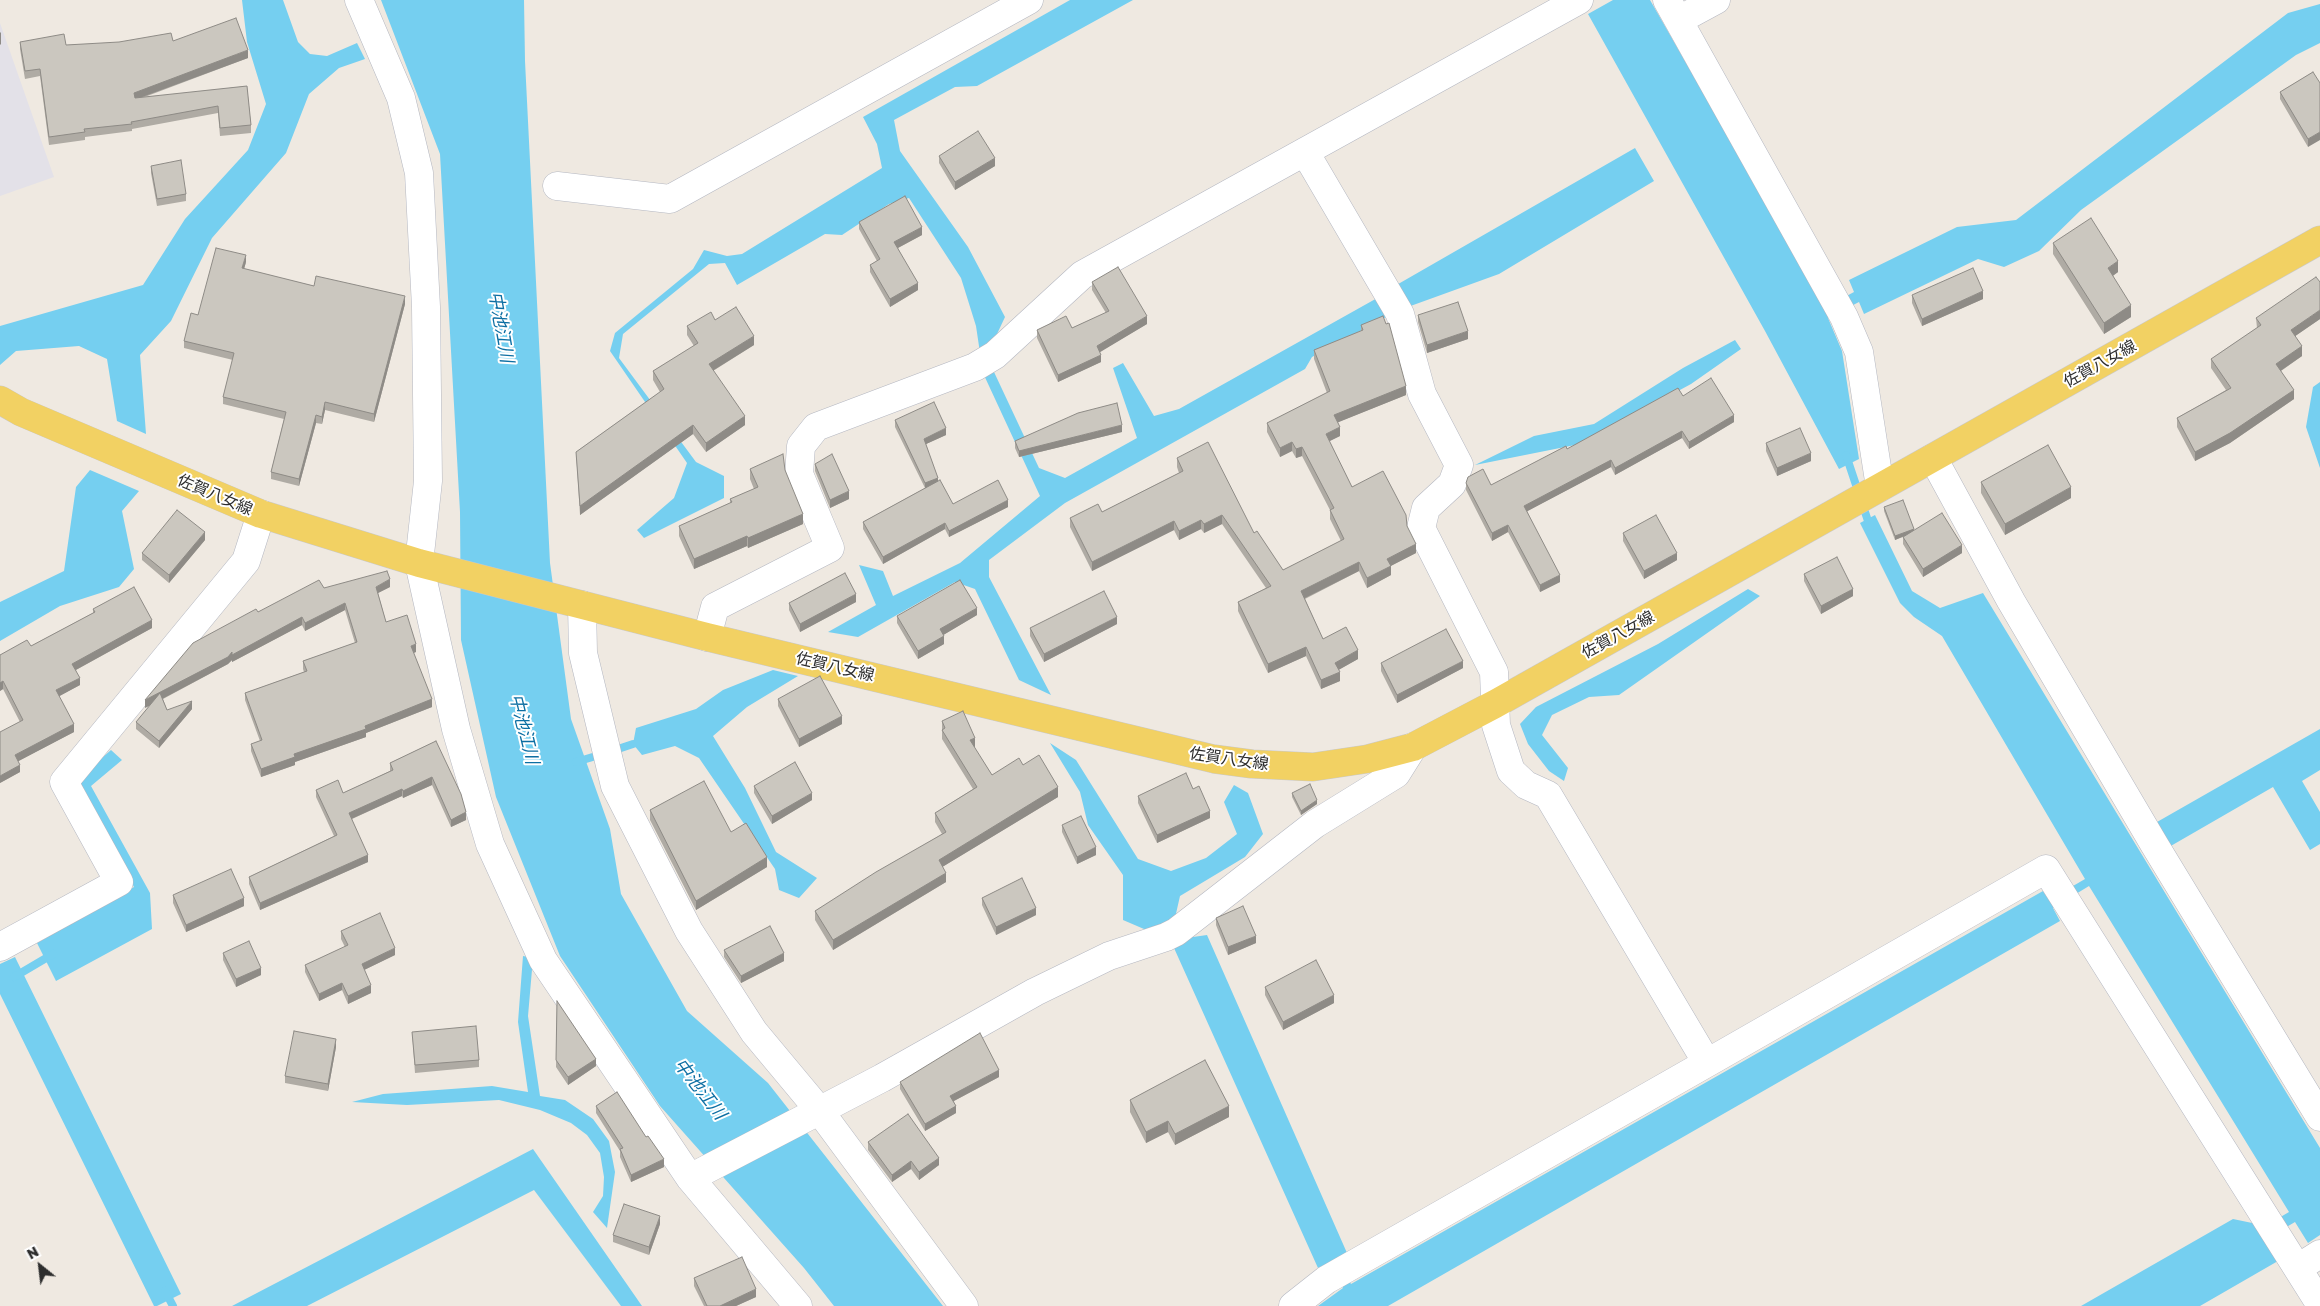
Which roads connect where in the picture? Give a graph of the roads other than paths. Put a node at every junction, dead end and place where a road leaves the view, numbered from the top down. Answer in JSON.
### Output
{"nodes":[{"id":1,"x":358,"y":0,"type":"edge"},
{"id":2,"x":1030,"y":0,"type":"edge"},
{"id":3,"x":1716,"y":0,"type":"edge"},
{"id":4,"x":1569,"y":3,"type":"edge"},
{"id":5,"x":1673,"y":10,"type":"edge"},
{"id":6,"x":1305,"y":152,"type":"junction"},
{"id":7,"x":557,"y":186,"type":"dead end"},
{"id":8,"x":2320,"y":240,"type":"edge"},
{"id":9,"x":0,"y":400,"type":"edge"},
{"id":10,"x":1932,"y":458,"type":"junction"},
{"id":11,"x":1880,"y":487,"type":"junction"},
{"id":12,"x":261,"y":514,"type":"junction"},
{"id":13,"x":428,"y":566,"type":"junction"},
{"id":14,"x":575,"y":603,"type":"junction"},
{"id":15,"x":707,"y":637,"type":"junction"},
{"id":16,"x":1496,"y":704,"type":"junction"},
{"id":17,"x":1413,"y":746,"type":"junction"},
{"id":18,"x":0,"y":947,"type":"edge"},
{"id":19,"x":1707,"y":1063,"type":"junction"},
{"id":20,"x":819,"y":1110,"type":"junction"},
{"id":21,"x":2320,"y":1117,"type":"edge"},
{"id":22,"x":693,"y":1176,"type":"junction"},
{"id":23,"x":2309,"y":1261,"type":"edge"},
{"id":24,"x":2320,"y":1304,"type":"edge"},
{"id":25,"x":798,"y":1306,"type":"edge"},
{"id":26,"x":964,"y":1306,"type":"edge"},
{"id":27,"x":1293,"y":1306,"type":"edge"}],
"edges":[{"from":1,"to":13,"type":"street"},
{"from":2,"to":7,"type":"street"},
{"from":3,"to":5,"type":"street"},
{"from":4,"to":6,"type":"street"},
{"from":5,"to":11,"type":"street"},
{"from":6,"to":15,"type":"street"},
{"from":6,"to":16,"type":"street"},
{"from":8,"to":10,"type":"main road","name":"佐賀八女線"},
{"from":9,"to":12,"type":"main road","name":"佐賀八女線"},
{"from":10,"to":11,"type":"main road","name":"佐賀八女線"},
{"from":10,"to":21,"type":"street"},
{"from":11,"to":16,"type":"main road","name":"佐賀八女線"},
{"from":12,"to":13,"type":"main road","name":"佐賀八女線"},
{"from":12,"to":18,"type":"street"},
{"from":13,"to":14,"type":"main road","name":"佐賀八女線"},
{"from":13,"to":22,"type":"street"},
{"from":14,"to":15,"type":"main road","name":"佐賀八女線"},
{"from":14,"to":20,"type":"street"},
{"from":15,"to":17,"type":"main road","name":"佐賀八女線"},
{"from":16,"to":17,"type":"main road","name":"佐賀八女線"},
{"from":16,"to":19,"type":"street"},
{"from":17,"to":20,"type":"street"},
{"from":19,"to":23,"type":"street"},
{"from":19,"to":27,"type":"street"},
{"from":20,"to":22,"type":"street"},
{"from":20,"to":26,"type":"street"},
{"from":22,"to":25,"type":"street"},
{"from":23,"to":24,"type":"street"}]}
